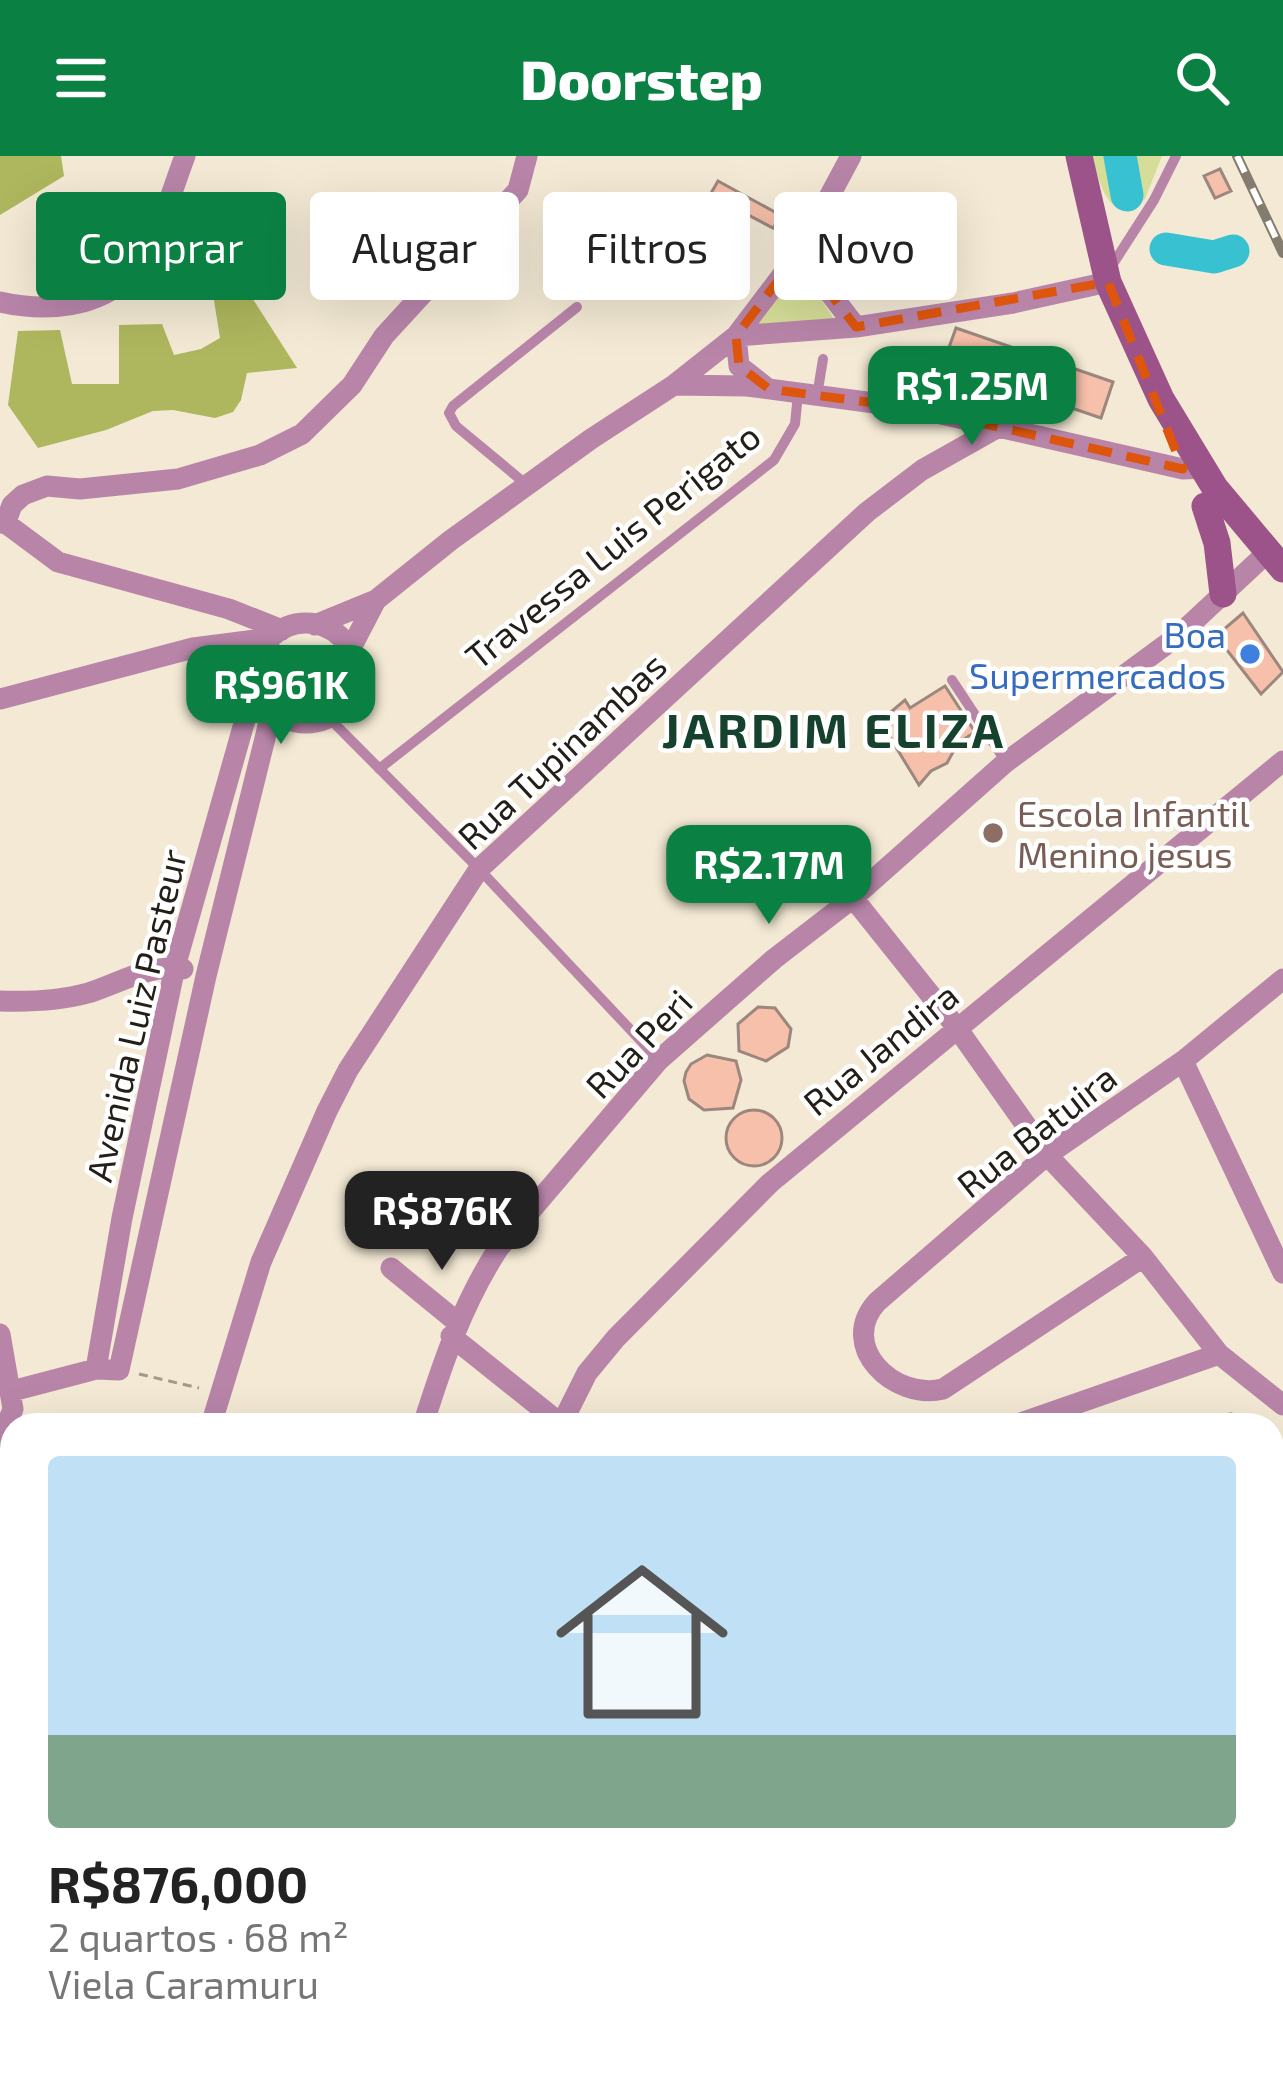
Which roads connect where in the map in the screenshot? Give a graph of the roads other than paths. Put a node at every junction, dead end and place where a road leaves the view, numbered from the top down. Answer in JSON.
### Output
{"nodes":[{"id":1,"x":185,"y":156,"type":"edge"},
{"id":2,"x":527,"y":156,"type":"edge"},
{"id":3,"x":851,"y":156,"type":"edge"},
{"id":4,"x":1079,"y":156,"type":"edge"},
{"id":5,"x":1176,"y":156,"type":"edge"},
{"id":6,"x":832,"y":192,"type":"edge"},
{"id":7,"x":1107,"y":278,"type":"junction"},
{"id":8,"x":774,"y":286,"type":"edge"},
{"id":9,"x":835,"y":300,"type":"edge"},
{"id":10,"x":0,"y":302,"type":"edge"},
{"id":11,"x":577,"y":307,"type":"dead end"},
{"id":12,"x":856,"y":327,"type":"junction"},
{"id":13,"x":736,"y":336,"type":"junction"},
{"id":14,"x":823,"y":358,"type":"dead end"},
{"id":15,"x":674,"y":385,"type":"junction"},
{"id":16,"x":769,"y":389,"type":"junction"},
{"id":17,"x":808,"y":395,"type":"junction"},
{"id":18,"x":1002,"y":425,"type":"junction"},
{"id":19,"x":1192,"y":468,"type":"junction"},
{"id":20,"x":527,"y":485,"type":"junction"},
{"id":21,"x":1205,"y":506,"type":"junction"},
{"id":22,"x":2,"y":521,"type":"edge"},
{"id":23,"x":1270,"y":560,"type":"edge"},
{"id":24,"x":1283,"y":582,"type":"edge"},
{"id":25,"x":1222,"y":594,"type":"junction"},
{"id":26,"x":376,"y":600,"type":"junction"},
{"id":27,"x":200,"y":601,"type":"junction"},
{"id":28,"x":315,"y":625,"type":"junction"},
{"id":29,"x":276,"y":634,"type":"junction"},
{"id":30,"x":232,"y":642,"type":"junction"},
{"id":31,"x":350,"y":650,"type":"junction"},
{"id":32,"x":256,"y":674,"type":"junction"},
{"id":33,"x":952,"y":680,"type":"dead end"},
{"id":34,"x":0,"y":699,"type":"edge"},
{"id":35,"x":272,"y":710,"type":"junction"},
{"id":36,"x":329,"y":718,"type":"junction"},
{"id":37,"x":1283,"y":761,"type":"edge"},
{"id":38,"x":1006,"y":762,"type":"junction"},
{"id":39,"x":379,"y":769,"type":"junction"},
{"id":40,"x":479,"y":868,"type":"junction"},
{"id":41,"x":853,"y":898,"type":"junction"},
{"id":42,"x":175,"y":967,"type":"junction"},
{"id":43,"x":206,"y":976,"type":"junction"},
{"id":44,"x":1282,"y":981,"type":"edge"},
{"id":45,"x":0,"y":1001,"type":"edge"},
{"id":46,"x":957,"y":1028,"type":"junction"},
{"id":47,"x":659,"y":1060,"type":"junction"},
{"id":48,"x":1183,"y":1060,"type":"junction"},
{"id":49,"x":1046,"y":1155,"type":"junction"},
{"id":50,"x":1143,"y":1257,"type":"junction"},
{"id":51,"x":391,"y":1268,"type":"dead end"},
{"id":52,"x":1283,"y":1273,"type":"edge"},
{"id":53,"x":454,"y":1329,"type":"junction"},
{"id":54,"x":0,"y":1334,"type":"edge"},
{"id":55,"x":1219,"y":1354,"type":"junction"},
{"id":56,"x":96,"y":1369,"type":"junction"},
{"id":57,"x":12,"y":1391,"type":"junction"},
{"id":58,"x":1283,"y":1406,"type":"edge"},
{"id":59,"x":10,"y":1413,"type":"edge"},
{"id":60,"x":214,"y":1413,"type":"edge"},
{"id":61,"x":427,"y":1413,"type":"edge"},
{"id":62,"x":549,"y":1413,"type":"edge"},
{"id":63,"x":567,"y":1413,"type":"edge"},
{"id":64,"x":1049,"y":1413,"type":"edge"}],
"edges":[{"from":1,"to":10,"type":"street"},
{"from":2,"to":22,"type":"street"},
{"from":3,"to":6,"type":"street"},
{"from":4,"to":7,"type":"main road"},
{"from":5,"to":7,"type":"lane"},
{"from":7,"to":12,"type":"street"},
{"from":7,"to":19,"type":"main road"},
{"from":8,"to":13,"type":"street"},
{"from":9,"to":12,"type":"street"},
{"from":11,"to":20,"type":"lane"},
{"from":12,"to":13,"type":"street"},
{"from":13,"to":15,"type":"street"},
{"from":13,"to":16,"type":"street"},
{"from":14,"to":17,"type":"lane","name":"Travessa Luis Perigato"},
{"from":15,"to":16,"type":"street"},
{"from":15,"to":20,"type":"street"},
{"from":16,"to":17,"type":"street"},
{"from":17,"to":18,"type":"street"},
{"from":17,"to":39,"type":"lane","name":"Travessa Luis Perigato"},
{"from":18,"to":19,"type":"street"},
{"from":18,"to":40,"type":"street","name":"Rua Tupinambas"},
{"from":19,"to":21,"type":"main road"},
{"from":19,"to":23,"type":"main road"},
{"from":20,"to":26,"type":"street"},
{"from":21,"to":23,"type":"main road"},
{"from":21,"to":25,"type":"main road"},
{"from":22,"to":27,"type":"street"},
{"from":23,"to":24,"type":"main road"},
{"from":23,"to":25,"type":"street","name":"Rua Peri"},
{"from":25,"to":38,"type":"street","name":"Rua Peri"},
{"from":26,"to":28,"type":"street"},
{"from":26,"to":31,"type":"street"},
{"from":27,"to":29,"type":"street"},
{"from":27,"to":30,"type":"street"},
{"from":28,"to":29,"type":"street"},
{"from":28,"to":31,"type":"street"},
{"from":29,"to":30,"type":"street"},
{"from":29,"to":32,"type":"street"},
{"from":30,"to":32,"type":"street"},
{"from":30,"to":34,"type":"street"},
{"from":31,"to":36,"type":"street"},
{"from":32,"to":35,"type":"street"},
{"from":32,"to":42,"type":"street","name":"Avenida Luiz Pasteur"},
{"from":33,"to":38,"type":"lane"},
{"from":35,"to":36,"type":"street"},
{"from":35,"to":43,"type":"street","name":"Avenida Luiz Pasteur"},
{"from":36,"to":39,"type":"lane"},
{"from":37,"to":46,"type":"street","name":"Rua Jandira"},
{"from":38,"to":41,"type":"street","name":"Rua Peri"},
{"from":39,"to":40,"type":"lane"},
{"from":40,"to":47,"type":"lane"},
{"from":40,"to":60,"type":"street","name":"Rua Tupinambas"},
{"from":41,"to":46,"type":"street"},
{"from":41,"to":47,"type":"street","name":"Rua Peri"},
{"from":42,"to":43,"type":"street"},
{"from":42,"to":45,"type":"street"},
{"from":42,"to":56,"type":"street","name":"Avenida Luiz Pasteur"},
{"from":43,"to":56,"type":"street","name":"Avenida Luiz Pasteur"},
{"from":44,"to":48,"type":"street","name":"Rua Batuira"},
{"from":46,"to":49,"type":"street"},
{"from":46,"to":63,"type":"street","name":"Rua Jandira"},
{"from":47,"to":53,"type":"street","name":"Rua Peri"},
{"from":48,"to":49,"type":"street","name":"Rua Batuira"},
{"from":48,"to":52,"type":"street"},
{"from":49,"to":50,"type":"street"},
{"from":49,"to":50,"type":"street","name":"Rua Batuira"},
{"from":50,"to":55,"type":"street"},
{"from":51,"to":53,"type":"street"},
{"from":53,"to":61,"type":"street","name":"Rua Peri"},
{"from":53,"to":62,"type":"street"},
{"from":54,"to":57,"type":"street"},
{"from":55,"to":58,"type":"street"},
{"from":55,"to":64,"type":"street"},
{"from":56,"to":57,"type":"street"},
{"from":57,"to":59,"type":"street"}]}
